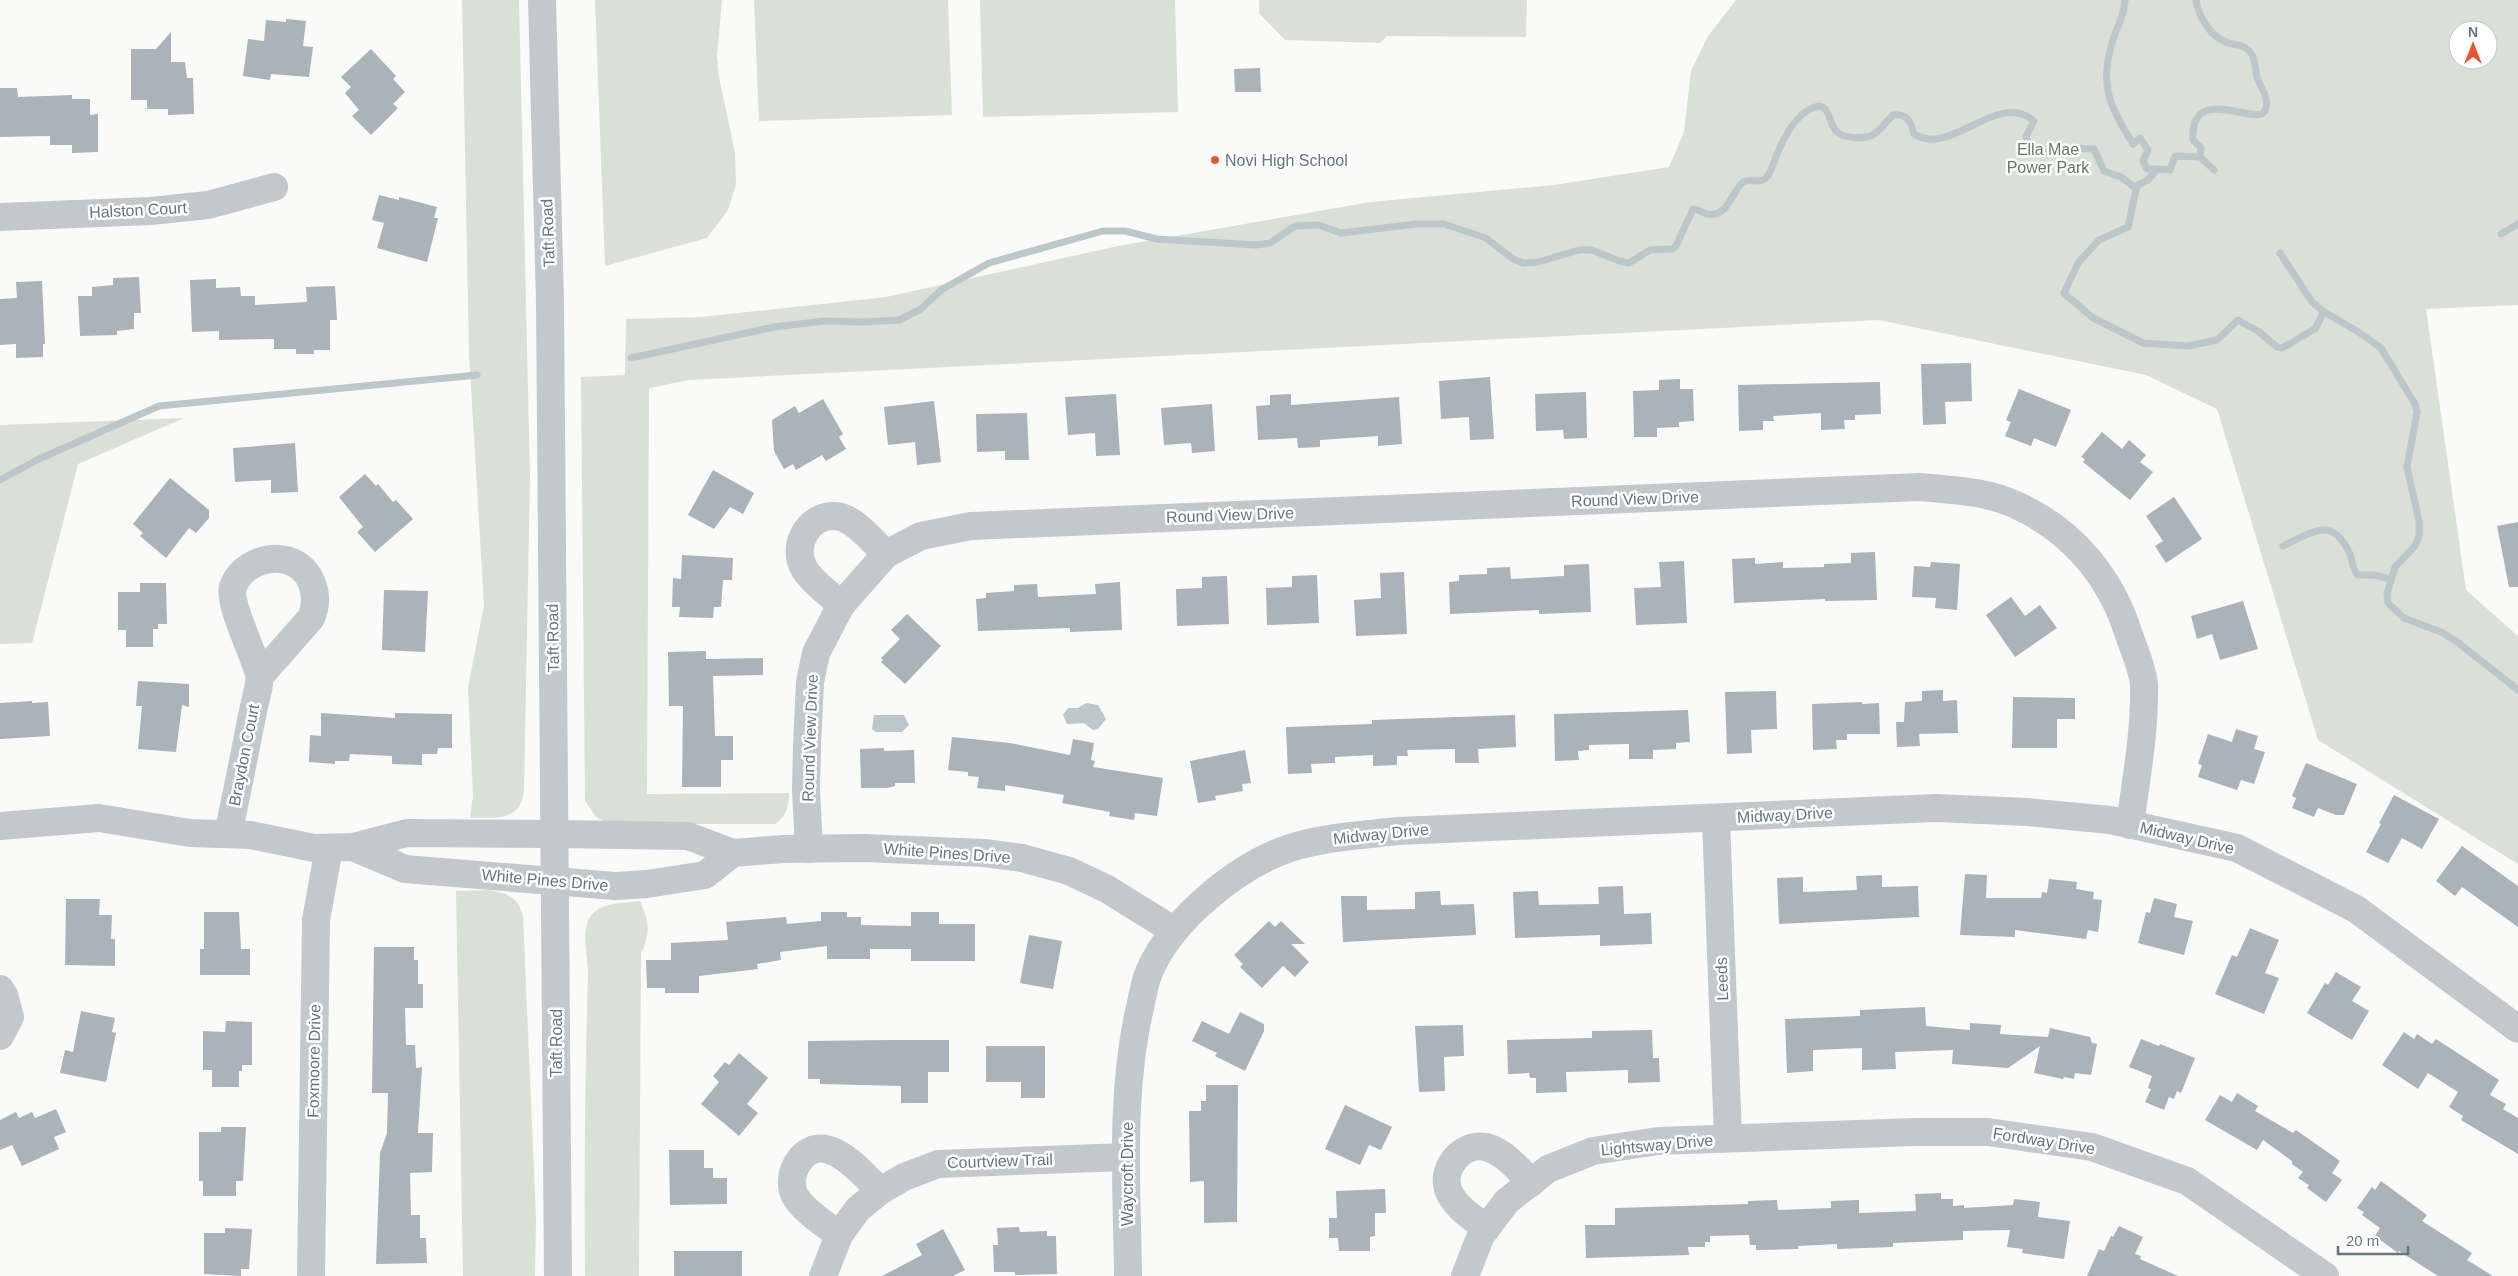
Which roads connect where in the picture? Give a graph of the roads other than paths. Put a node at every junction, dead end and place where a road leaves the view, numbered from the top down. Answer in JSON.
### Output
{"nodes":[{"id":1,"x":542,"y":0,"type":"edge"},
{"id":2,"x":274,"y":187,"type":"dead end"},
{"id":3,"x":0,"y":217,"type":"edge"},
{"id":4,"x":886,"y":554,"type":"junction"},
{"id":5,"x":841,"y":605,"type":"junction"},
{"id":6,"x":260,"y":676,"type":"dead end"},
{"id":7,"x":1716,"y":819,"type":"junction"},
{"id":8,"x":2130,"y":825,"type":"junction"},
{"id":9,"x":0,"y":826,"type":"edge"},
{"id":10,"x":228,"y":834,"type":"junction"},
{"id":11,"x":555,"y":834,"type":"junction"},
{"id":12,"x":341,"y":848,"type":"junction"},
{"id":13,"x":810,"y":849,"type":"junction"},
{"id":14,"x":733,"y":853,"type":"junction"},
{"id":15,"x":555,"y":881,"type":"junction"},
{"id":16,"x":1173,"y":930,"type":"junction"},
{"id":17,"x":0,"y":989,"type":"edge"},
{"id":18,"x":2518,"y":1029,"type":"edge"},
{"id":19,"x":0,"y":1036,"type":"edge"},
{"id":20,"x":1130,"y":1072,"type":"joint"},
{"id":21,"x":1728,"y":1138,"type":"junction"},
{"id":22,"x":1126,"y":1157,"type":"junction"},
{"id":23,"x":1531,"y":1183,"type":"junction"},
{"id":24,"x":880,"y":1192,"type":"junction"},
{"id":25,"x":1487,"y":1228,"type":"junction"},
{"id":26,"x":839,"y":1235,"type":"junction"},
{"id":27,"x":310,"y":1276,"type":"edge"},
{"id":28,"x":558,"y":1276,"type":"edge"},
{"id":29,"x":823,"y":1276,"type":"edge"},
{"id":30,"x":1128,"y":1276,"type":"edge"},
{"id":31,"x":1465,"y":1276,"type":"edge"},
{"id":32,"x":2325,"y":1276,"type":"edge"}],
"edges":[{"from":1,"to":11,"type":"street","name":"Taft Road"},
{"from":2,"to":3,"type":"street","name":"Halston Court"},
{"from":4,"to":5,"type":"street","name":"Round View Drive"},
{"from":4,"to":5,"type":"street"},
{"from":4,"to":8,"type":"street","name":"Round View Drive"},
{"from":5,"to":13,"type":"street","name":"Round View Drive"},
{"from":6,"to":10,"type":"street","name":"Braydon Court"},
{"from":7,"to":8,"type":"street","name":"Midway Drive"},
{"from":7,"to":16,"type":"street","name":"Midway Drive"},
{"from":7,"to":21,"type":"street","name":"Leeds"},
{"from":8,"to":18,"type":"street","name":"Midway Drive"},
{"from":9,"to":10,"type":"street","name":"White Pines Drive"},
{"from":10,"to":12,"type":"street","name":"White Pines Drive"},
{"from":11,"to":12,"type":"street","name":"White Pines Drive"},
{"from":11,"to":14,"type":"street","name":"White Pines Drive"},
{"from":11,"to":15,"type":"street","name":"Taft Road"},
{"from":12,"to":15,"type":"street","name":"White Pines Drive"},
{"from":12,"to":27,"type":"street","name":"Foxmoore Drive"},
{"from":13,"to":14,"type":"street","name":"White Pines Drive"},
{"from":13,"to":16,"type":"street","name":"White Pines Drive"},
{"from":14,"to":15,"type":"street","name":"White Pines Drive"},
{"from":15,"to":28,"type":"street","name":"Taft Road"},
{"from":16,"to":20,"type":"street","name":"Midway Drive"},
{"from":17,"to":19,"type":"street"},
{"from":20,"to":22,"type":"street","name":"Waycroft Drive"},
{"from":21,"to":23,"type":"street","name":"Lightsway Drive"},
{"from":21,"to":32,"type":"street","name":"Fordway Drive"},
{"from":22,"to":24,"type":"street","name":"Courtview Trail"},
{"from":22,"to":30,"type":"street","name":"Waycroft Drive"},
{"from":23,"to":25,"type":"street","name":"Lightsway Drive"},
{"from":23,"to":25,"type":"street"},
{"from":24,"to":26,"type":"street","name":"Courtview Trail"},
{"from":24,"to":26,"type":"street"},
{"from":25,"to":31,"type":"street","name":"Lightsway Drive"},
{"from":26,"to":29,"type":"street","name":"Courtview Trail"}]}
